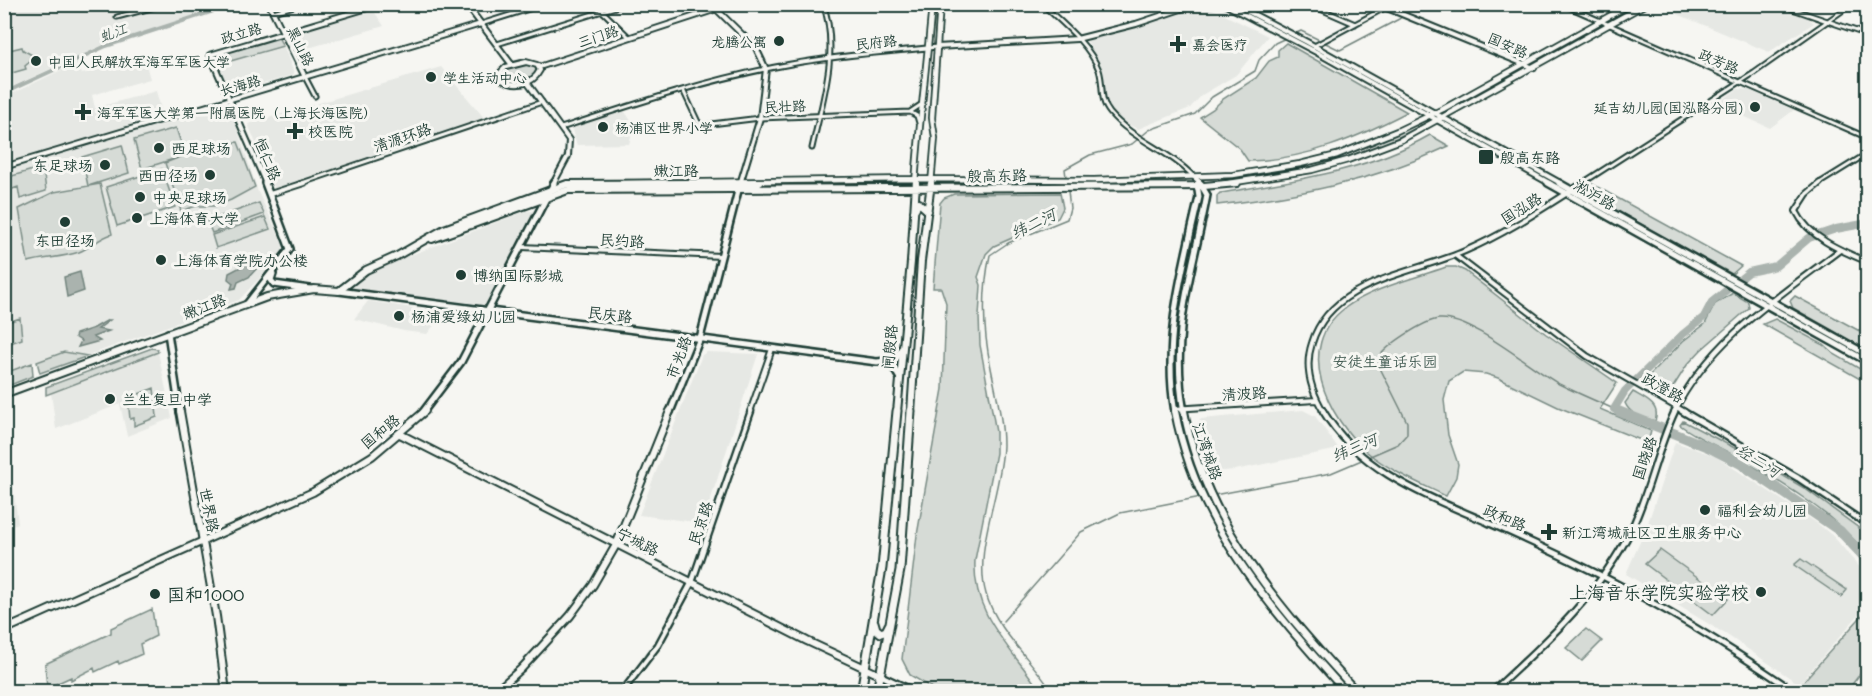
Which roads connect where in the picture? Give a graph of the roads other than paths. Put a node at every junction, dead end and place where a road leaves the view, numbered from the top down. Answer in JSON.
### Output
{"nodes":[{"id":1,"x":166,"y":4,"type":"edge"},
{"id":2,"x":269,"y":4,"type":"edge"},
{"id":3,"x":302,"y":4,"type":"edge"},
{"id":4,"x":381,"y":4,"type":"edge"},
{"id":5,"x":466,"y":4,"type":"edge"},
{"id":6,"x":545,"y":4,"type":"edge"},
{"id":7,"x":595,"y":4,"type":"edge"},
{"id":8,"x":624,"y":4,"type":"edge"},
{"id":9,"x":711,"y":4,"type":"edge"},
{"id":10,"x":732,"y":4,"type":"edge"},
{"id":11,"x":822,"y":4,"type":"edge"},
{"id":12,"x":972,"y":4,"type":"edge"},
{"id":13,"x":1042,"y":4,"type":"edge"},
{"id":14,"x":1196,"y":4,"type":"edge"},
{"id":15,"x":1224,"y":4,"type":"edge"},
{"id":16,"x":1234,"y":4,"type":"edge"},
{"id":17,"x":1309,"y":4,"type":"edge"},
{"id":18,"x":1377,"y":4,"type":"edge"},
{"id":19,"x":1562,"y":4,"type":"edge"},
{"id":20,"x":1631,"y":4,"type":"edge"},
{"id":21,"x":1646,"y":4,"type":"edge"},
{"id":22,"x":1778,"y":4,"type":"edge"},
{"id":23,"x":1852,"y":4,"type":"edge"},
{"id":24,"x":940,"y":5,"type":"edge"},
{"id":25,"x":932,"y":6,"type":"edge"},
{"id":26,"x":1387,"y":6,"type":"edge"},
{"id":27,"x":717,"y":10,"type":"junction"},
{"id":28,"x":603,"y":11,"type":"junction"},
{"id":29,"x":273,"y":12,"type":"junction"},
{"id":30,"x":1397,"y":12,"type":"joint"},
{"id":31,"x":117,"y":17,"type":"dead end"},
{"id":32,"x":1601,"y":21,"type":"junction"},
{"id":33,"x":1829,"y":21,"type":"junction"},
{"id":34,"x":481,"y":24,"type":"junction"},
{"id":35,"x":1355,"y":24,"type":"junction"},
{"id":36,"x":1609,"y":25,"type":"junction"},
{"id":37,"x":939,"y":27,"type":"junction"},
{"id":38,"x":931,"y":31,"type":"junction"},
{"id":39,"x":283,"y":32,"type":"junction"},
{"id":40,"x":1868,"y":35,"type":"edge"},
{"id":41,"x":629,"y":37,"type":"junction"},
{"id":42,"x":1077,"y":39,"type":"junction"},
{"id":43,"x":1292,"y":39,"type":"joint"},
{"id":44,"x":497,"y":44,"type":"junction"},
{"id":45,"x":938,"y":47,"type":"junction"},
{"id":46,"x":1313,"y":47,"type":"junction"},
{"id":47,"x":930,"y":48,"type":"junction"},
{"id":48,"x":212,"y":54,"type":"joint"},
{"id":49,"x":829,"y":58,"type":"junction"},
{"id":50,"x":512,"y":64,"type":"junction"},
{"id":51,"x":936,"y":64,"type":"junction"},
{"id":52,"x":1524,"y":64,"type":"junction"},
{"id":53,"x":927,"y":66,"type":"junction"},
{"id":54,"x":539,"y":67,"type":"junction"},
{"id":55,"x":1534,"y":68,"type":"junction"},
{"id":56,"x":766,"y":69,"type":"junction"},
{"id":57,"x":304,"y":77,"type":"junction"},
{"id":58,"x":526,"y":82,"type":"junction"},
{"id":59,"x":1741,"y":82,"type":"junction"},
{"id":60,"x":683,"y":90,"type":"junction"},
{"id":61,"x":315,"y":96,"type":"dead end"},
{"id":62,"x":229,"y":99,"type":"junction"},
{"id":63,"x":924,"y":99,"type":"junction"},
{"id":64,"x":542,"y":102,"type":"junction"},
{"id":65,"x":910,"y":112,"type":"junction"},
{"id":66,"x":818,"y":114,"type":"junction"},
{"id":67,"x":1431,"y":114,"type":"junction"},
{"id":68,"x":760,"y":117,"type":"junction"},
{"id":69,"x":1443,"y":118,"type":"junction"},
{"id":70,"x":1437,"y":122,"type":"junction"},
{"id":71,"x":919,"y":123,"type":"junction"},
{"id":72,"x":561,"y":128,"type":"junction"},
{"id":73,"x":1868,"y":138,"type":"edge"},
{"id":74,"x":812,"y":148,"type":"dead end"},
{"id":75,"x":1868,"y":153,"type":"edge"},
{"id":76,"x":917,"y":157,"type":"junction"},
{"id":77,"x":933,"y":157,"type":"junction"},
{"id":78,"x":4,"y":166,"type":"edge"},
{"id":79,"x":1194,"y":177,"type":"junction"},
{"id":80,"x":915,"y":179,"type":"junction"},
{"id":81,"x":931,"y":179,"type":"junction"},
{"id":82,"x":1058,"y":183,"type":"junction"},
{"id":83,"x":1077,"y":183,"type":"junction"},
{"id":84,"x":739,"y":186,"type":"junction"},
{"id":85,"x":1197,"y":186,"type":"junction"},
{"id":86,"x":1204,"y":186,"type":"junction"},
{"id":87,"x":553,"y":188,"type":"junction"},
{"id":88,"x":914,"y":188,"type":"junction"},
{"id":89,"x":931,"y":188,"type":"junction"},
{"id":90,"x":1569,"y":191,"type":"junction"},
{"id":91,"x":270,"y":194,"type":"junction"},
{"id":92,"x":550,"y":195,"type":"junction"},
{"id":93,"x":929,"y":211,"type":"junction"},
{"id":94,"x":913,"y":214,"type":"junction"},
{"id":95,"x":1805,"y":224,"type":"joint"},
{"id":96,"x":522,"y":247,"type":"junction"},
{"id":97,"x":409,"y":249,"type":"junction"},
{"id":98,"x":1840,"y":250,"type":"junction"},
{"id":99,"x":720,"y":256,"type":"junction"},
{"id":100,"x":1456,"y":256,"type":"junction"},
{"id":101,"x":1868,"y":262,"type":"edge"},
{"id":102,"x":273,"y":272,"type":"junction"},
{"id":103,"x":1725,"y":280,"type":"joint"},
{"id":104,"x":314,"y":289,"type":"junction"},
{"id":105,"x":339,"y":291,"type":"junction"},
{"id":106,"x":247,"y":304,"type":"junction"},
{"id":107,"x":1770,"y":305,"type":"junction"},
{"id":108,"x":489,"y":310,"type":"junction"},
{"id":109,"x":168,"y":333,"type":"junction"},
{"id":110,"x":700,"y":338,"type":"junction"},
{"id":111,"x":903,"y":344,"type":"junction"},
{"id":112,"x":772,"y":349,"type":"junction"},
{"id":113,"x":1868,"y":355,"type":"edge"},
{"id":114,"x":877,"y":362,"type":"junction"},
{"id":115,"x":1868,"y":362,"type":"edge"},
{"id":116,"x":900,"y":380,"type":"junction"},
{"id":117,"x":4,"y":394,"type":"edge"},
{"id":118,"x":1316,"y":400,"type":"junction"},
{"id":119,"x":1676,"y":408,"type":"junction"},
{"id":120,"x":1174,"y":409,"type":"junction"},
{"id":121,"x":1182,"y":409,"type":"junction"},
{"id":122,"x":400,"y":434,"type":"junction"},
{"id":123,"x":1205,"y":503,"type":"joint"},
{"id":124,"x":1868,"y":525,"type":"edge"},
{"id":125,"x":202,"y":541,"type":"junction"},
{"id":126,"x":616,"y":545,"type":"junction"},
{"id":127,"x":1605,"y":576,"type":"junction"},
{"id":128,"x":692,"y":582,"type":"junction"},
{"id":129,"x":874,"y":616,"type":"junction"},
{"id":130,"x":891,"y":618,"type":"junction"},
{"id":131,"x":4,"y":630,"type":"edge"},
{"id":132,"x":866,"y":669,"type":"junction"},
{"id":133,"x":882,"y":676,"type":"junction"},
{"id":134,"x":226,"y":692,"type":"edge"},
{"id":135,"x":495,"y":692,"type":"edge"},
{"id":136,"x":622,"y":692,"type":"edge"},
{"id":137,"x":861,"y":692,"type":"edge"},
{"id":138,"x":877,"y":692,"type":"edge"},
{"id":139,"x":916,"y":692,"type":"edge"},
{"id":140,"x":1346,"y":692,"type":"edge"},
{"id":141,"x":1357,"y":692,"type":"edge"},
{"id":142,"x":1492,"y":692,"type":"edge"},
{"id":143,"x":1795,"y":692,"type":"edge"}],
"edges":[{"from":1,"to":31,"type":"street"},
{"from":2,"to":29,"type":"street","name":"黑山路"},
{"from":3,"to":29,"type":"street"},
{"from":4,"to":39,"type":"street","name":"政立路"},
{"from":5,"to":34,"type":"street"},
{"from":6,"to":34,"type":"street"},
{"from":7,"to":28,"type":"street"},
{"from":8,"to":28,"type":"street"},
{"from":9,"to":27,"type":"street"},
{"from":10,"to":27,"type":"street","name":"三门路"},
{"from":11,"to":49,"type":"street"},
{"from":12,"to":24,"type":"street"},
{"from":13,"to":42,"type":"street","name":"江湾城路"},
{"from":14,"to":42,"type":"street","name":"民府路"},
{"from":15,"to":43,"type":"street","name":"淞沪路"},
{"from":16,"to":46,"type":"street","name":"淞沪路"},
{"from":17,"to":35,"type":"street"},
{"from":18,"to":26,"type":"street","name":"国安路"},
{"from":19,"to":32,"type":"street","name":"政芳路"},
{"from":20,"to":32,"type":"main road","name":"殷高东路"},
{"from":21,"to":36,"type":"main road","name":"殷高东路"},
{"from":22,"to":33,"type":"street"},
{"from":23,"to":33,"type":"street","name":"国泓路"},
{"from":24,"to":37,"type":"main road","name":"闸殷路"},
{"from":25,"to":38,"type":"main road","name":"闸殷路"},
{"from":26,"to":30,"type":"street","name":"国安路"},
{"from":26,"to":35,"type":"street"},
{"from":27,"to":41,"type":"street","name":"三门路"},
{"from":27,"to":56,"type":"street"},
{"from":28,"to":41,"type":"street"},
{"from":28,"to":44,"type":"street"},
{"from":29,"to":39,"type":"street","name":"黑山路"},
{"from":30,"to":52,"type":"street","name":"国安路"},
{"from":32,"to":36,"type":"street","name":"政芳路"},
{"from":32,"to":52,"type":"main road","name":"殷高东路"},
{"from":33,"to":40,"type":"street"},
{"from":33,"to":59,"type":"street","name":"国泓路"},
{"from":34,"to":44,"type":"street"},
{"from":34,"to":57,"type":"street","name":"长海路"},
{"from":35,"to":46,"type":"street"},
{"from":36,"to":55,"type":"main road","name":"殷高东路"},
{"from":36,"to":59,"type":"street","name":"政芳路"},
{"from":37,"to":38,"type":"main road"},
{"from":37,"to":45,"type":"main road","name":"闸殷路"},
{"from":38,"to":47,"type":"main road","name":"闸殷路"},
{"from":39,"to":48,"type":"street","name":"政立路"},
{"from":39,"to":57,"type":"street","name":"黑山路"},
{"from":41,"to":54,"type":"street","name":"三门路"},
{"from":42,"to":45,"type":"street","name":"民府路"},
{"from":42,"to":79,"type":"street","name":"江湾城路"},
{"from":43,"to":46,"type":"street","name":"淞沪路"},
{"from":44,"to":50,"type":"street"},
{"from":45,"to":47,"type":"street","name":"民府路"},
{"from":45,"to":51,"type":"main road","name":"闸殷路"},
{"from":46,"to":67,"type":"street","name":"淞沪路"},
{"from":47,"to":49,"type":"street","name":"民府路"},
{"from":47,"to":53,"type":"main road","name":"闸殷路"},
{"from":48,"to":62,"type":"street","name":"恒仁路"},
{"from":49,"to":56,"type":"street","name":"民府路"},
{"from":49,"to":66,"type":"street"},
{"from":50,"to":54,"type":"street"},
{"from":50,"to":58,"type":"street"},
{"from":51,"to":53,"type":"main road"},
{"from":51,"to":77,"type":"main road","name":"闸殷路"},
{"from":52,"to":55,"type":"street","name":"国安路"},
{"from":52,"to":67,"type":"main road","name":"殷高东路"},
{"from":53,"to":63,"type":"main road","name":"闸殷路"},
{"from":54,"to":58,"type":"street"},
{"from":55,"to":69,"type":"main road","name":"殷高东路"},
{"from":56,"to":60,"type":"street","name":"民府路"},
{"from":56,"to":68,"type":"street","name":"市光路"},
{"from":57,"to":61,"type":"street","name":"黑山路"},
{"from":57,"to":62,"type":"street","name":"长海路"},
{"from":58,"to":64,"type":"street","name":"国和路"},
{"from":59,"to":73,"type":"street","name":"政芳路"},
{"from":59,"to":90,"type":"street","name":"国泓路"},
{"from":60,"to":68,"type":"street","name":"民壮路"},
{"from":60,"to":72,"type":"street","name":"民府路"},
{"from":62,"to":78,"type":"street","name":"长海路"},
{"from":62,"to":91,"type":"street","name":"恒仁路"},
{"from":63,"to":65,"type":"street"},
{"from":63,"to":71,"type":"main road","name":"闸殷路"},
{"from":64,"to":72,"type":"street","name":"国和路"},
{"from":64,"to":91,"type":"street","name":"清源环路"},
{"from":65,"to":66,"type":"street","name":"民壮路"},
{"from":65,"to":71,"type":"street"},
{"from":66,"to":68,"type":"street","name":"民壮路"},
{"from":66,"to":74,"type":"street"},
{"from":67,"to":69,"type":"street","name":"淞沪路"},
{"from":67,"to":70,"type":"street","name":"淞沪路"},
{"from":67,"to":79,"type":"main road","name":"殷高东路"},
{"from":68,"to":84,"type":"street","name":"市光路"},
{"from":69,"to":70,"type":"main road","name":"殷高东路"},
{"from":69,"to":90,"type":"street","name":"淞沪路"},
{"from":70,"to":86,"type":"main road","name":"殷高东路"},
{"from":70,"to":90,"type":"street","name":"淞沪路"},
{"from":71,"to":76,"type":"main road","name":"闸殷路"},
{"from":72,"to":87,"type":"street","name":"国和路"},
{"from":75,"to":95,"type":"street"},
{"from":76,"to":77,"type":"main road"},
{"from":76,"to":80,"type":"main road","name":"闸殷路"},
{"from":77,"to":81,"type":"main road","name":"闸殷路"},
{"from":79,"to":83,"type":"main road","name":"殷高东路"},
{"from":79,"to":85,"type":"street","name":"江湾城路"},
{"from":79,"to":86,"type":"street","name":"江湾城路"},
{"from":80,"to":81,"type":"main road","name":"殷高东路"},
{"from":80,"to":84,"type":"main road","name":"殷高东路"},
{"from":80,"to":88,"type":"main road","name":"闸殷路"},
{"from":81,"to":82,"type":"main road","name":"殷高东路"},
{"from":81,"to":89,"type":"main road","name":"闸殷路"},
{"from":82,"to":83,"type":"main road","name":"殷高东路"},
{"from":82,"to":89,"type":"main road","name":"殷高东路"},
{"from":83,"to":85,"type":"main road","name":"殷高东路"},
{"from":84,"to":87,"type":"main road","name":"嫩江路"},
{"from":84,"to":88,"type":"main road","name":"殷高东路"},
{"from":84,"to":92,"type":"main road","name":"嫩江路"},
{"from":84,"to":99,"type":"street","name":"市光路"},
{"from":85,"to":86,"type":"main road","name":"殷高东路"},
{"from":85,"to":120,"type":"street","name":"江湾城路"},
{"from":86,"to":121,"type":"street","name":"江湾城路"},
{"from":87,"to":92,"type":"street","name":"国和路"},
{"from":87,"to":97,"type":"main road","name":"嫩江路"},
{"from":88,"to":89,"type":"main road","name":"殷高东路"},
{"from":88,"to":94,"type":"main road","name":"闸殷路"},
{"from":89,"to":93,"type":"main road","name":"闸殷路"},
{"from":90,"to":100,"type":"street","name":"国泓路"},
{"from":90,"to":103,"type":"street","name":"淞沪路"},
{"from":91,"to":102,"type":"street","name":"恒仁路"},
{"from":92,"to":96,"type":"street","name":"国和路"},
{"from":92,"to":97,"type":"main road","name":"嫩江路"},
{"from":93,"to":94,"type":"main road"},
{"from":93,"to":130,"type":"main road","name":"闸殷路"},
{"from":94,"to":111,"type":"main road","name":"闸殷路"},
{"from":95,"to":98,"type":"street"},
{"from":96,"to":99,"type":"street","name":"民约路"},
{"from":96,"to":108,"type":"street","name":"国和路"},
{"from":97,"to":105,"type":"main road","name":"嫩江路"},
{"from":98,"to":101,"type":"street"},
{"from":98,"to":107,"type":"street","name":"国晓路"},
{"from":99,"to":110,"type":"street","name":"市光路"},
{"from":100,"to":118,"type":"street","name":"国泓路"},
{"from":100,"to":119,"type":"street","name":"政澄路"},
{"from":102,"to":104,"type":"street"},
{"from":102,"to":106,"type":"street","name":"恒仁路"},
{"from":103,"to":107,"type":"street","name":"淞沪路"},
{"from":104,"to":105,"type":"main road","name":"嫩江路"},
{"from":104,"to":106,"type":"main road","name":"嫩江路"},
{"from":105,"to":108,"type":"street","name":"民庆路"},
{"from":106,"to":109,"type":"main road","name":"嫩江路"},
{"from":107,"to":113,"type":"street","name":"淞沪路"},
{"from":107,"to":115,"type":"street","name":"淞沪路"},
{"from":107,"to":119,"type":"street","name":"国晓路"},
{"from":108,"to":110,"type":"street","name":"民庆路"},
{"from":108,"to":122,"type":"street","name":"国和路"},
{"from":109,"to":117,"type":"main road","name":"嫩江路"},
{"from":109,"to":125,"type":"street","name":"世界路"},
{"from":110,"to":112,"type":"street","name":"民庆路"},
{"from":110,"to":126,"type":"street","name":"市光路"},
{"from":111,"to":114,"type":"street"},
{"from":111,"to":116,"type":"main road","name":"闸殷路"},
{"from":112,"to":114,"type":"street","name":"民庆路"},
{"from":112,"to":128,"type":"street","name":"民京路"},
{"from":114,"to":116,"type":"street","name":"民庆路"},
{"from":116,"to":129,"type":"main road","name":"闸殷路"},
{"from":118,"to":121,"type":"street","name":"清波路"},
{"from":118,"to":127,"type":"street","name":"政和路"},
{"from":119,"to":124,"type":"street","name":"政澄路"},
{"from":119,"to":127,"type":"street","name":"国晓路"},
{"from":120,"to":121,"type":"street","name":"清波路"},
{"from":120,"to":123,"type":"street","name":"江湾城路"},
{"from":121,"to":141,"type":"street","name":"江湾城路"},
{"from":122,"to":125,"type":"street","name":"国和路"},
{"from":122,"to":126,"type":"street","name":"宁城路"},
{"from":123,"to":140,"type":"street","name":"江湾城路"},
{"from":125,"to":131,"type":"street","name":"国和路"},
{"from":125,"to":134,"type":"street","name":"世界路"},
{"from":126,"to":128,"type":"street","name":"宁城路"},
{"from":126,"to":135,"type":"street","name":"市光路"},
{"from":127,"to":142,"type":"street","name":"国晓路"},
{"from":127,"to":143,"type":"street","name":"政和路"},
{"from":128,"to":132,"type":"street","name":"宁城路"},
{"from":128,"to":136,"type":"street","name":"民京路"},
{"from":129,"to":130,"type":"main road"},
{"from":129,"to":132,"type":"main road","name":"闸殷路"},
{"from":130,"to":133,"type":"main road","name":"闸殷路"},
{"from":132,"to":133,"type":"street","name":"宁城路"},
{"from":132,"to":137,"type":"main road","name":"闸殷路"},
{"from":133,"to":138,"type":"main road","name":"闸殷路"},
{"from":133,"to":139,"type":"street"}]}
